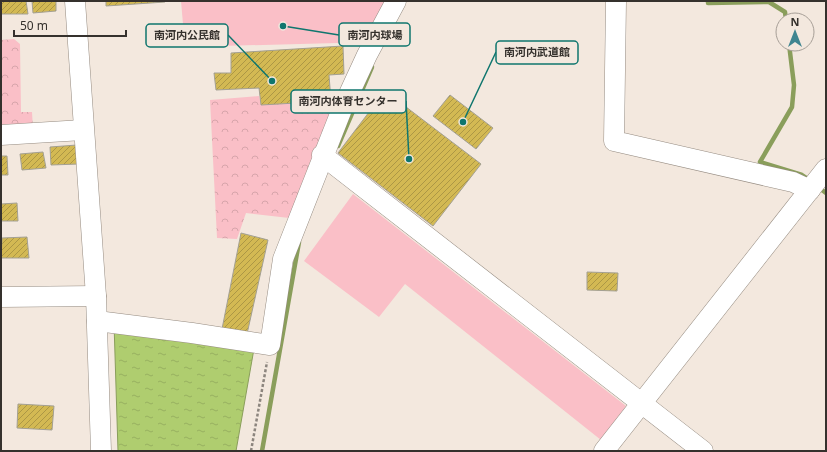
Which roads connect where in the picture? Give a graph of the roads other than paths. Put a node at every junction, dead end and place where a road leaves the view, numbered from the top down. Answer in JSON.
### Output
{"nodes":[{"id":1,"x":75,"y":1,"type":"edge"},
{"id":2,"x":396,"y":1,"type":"edge"},
{"id":3,"x":616,"y":1,"type":"edge"},
{"id":4,"x":83,"y":130,"type":"junction"},
{"id":5,"x":1,"y":135,"type":"edge"},
{"id":6,"x":322,"y":156,"type":"junction"},
{"id":7,"x":826,"y":169,"type":"edge"},
{"id":8,"x":810,"y":190,"type":"junction"},
{"id":9,"x":96,"y":296,"type":"junction"},
{"id":10,"x":1,"y":297,"type":"edge"},
{"id":11,"x":97,"y":321,"type":"junction"},
{"id":12,"x":642,"y":403,"type":"junction"},
{"id":13,"x":101,"y":451,"type":"edge"},
{"id":14,"x":604,"y":451,"type":"edge"},
{"id":15,"x":703,"y":451,"type":"edge"}],
"edges":[{"from":1,"to":4,"type":"street"},
{"from":2,"to":6,"type":"street"},
{"from":3,"to":8,"type":"street"},
{"from":4,"to":5,"type":"street"},
{"from":4,"to":9,"type":"street"},
{"from":6,"to":11,"type":"street"},
{"from":6,"to":12,"type":"street"},
{"from":7,"to":8,"type":"street"},
{"from":8,"to":12,"type":"street"},
{"from":9,"to":10,"type":"street"},
{"from":9,"to":11,"type":"street"},
{"from":11,"to":13,"type":"street"},
{"from":12,"to":14,"type":"street"},
{"from":12,"to":15,"type":"street"}]}
